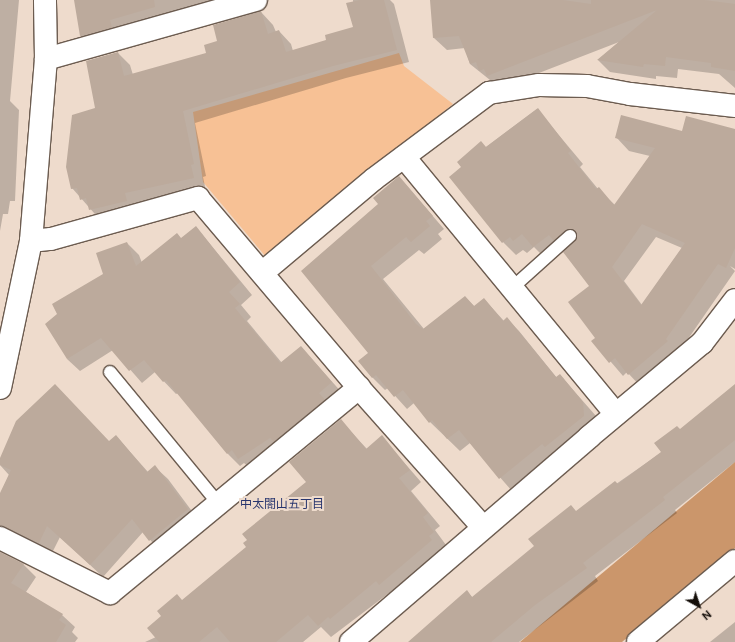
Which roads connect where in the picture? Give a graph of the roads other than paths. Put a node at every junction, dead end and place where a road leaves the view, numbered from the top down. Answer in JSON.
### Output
{"nodes":[{"id":1,"x":45,"y":0,"type":"edge"},
{"id":2,"x":256,"y":0,"type":"edge"},
{"id":3,"x":46,"y":59,"type":"junction"},
{"id":4,"x":735,"y":106,"type":"edge"},
{"id":5,"x":404,"y":157,"type":"junction"},
{"id":6,"x":570,"y":236,"type":"dead end"},
{"id":7,"x":31,"y":241,"type":"junction"},
{"id":8,"x":262,"y":273,"type":"junction"},
{"id":9,"x":512,"y":288,"type":"junction"},
{"id":10,"x":735,"y":300,"type":"edge"},
{"id":11,"x":110,"y":372,"type":"dead end"},
{"id":12,"x":0,"y":388,"type":"edge"},
{"id":13,"x":359,"y":388,"type":"junction"},
{"id":14,"x":616,"y":414,"type":"junction"},
{"id":15,"x":220,"y":504,"type":"junction"},
{"id":16,"x":484,"y":528,"type":"junction"},
{"id":17,"x":0,"y":538,"type":"edge"},
{"id":18,"x":735,"y":561,"type":"edge"},
{"id":19,"x":351,"y":642,"type":"edge"},
{"id":20,"x":638,"y":642,"type":"edge"}],
"edges":[{"from":1,"to":3,"type":"street"},
{"from":2,"to":3,"type":"street"},
{"from":3,"to":7,"type":"street"},
{"from":4,"to":5,"type":"street"},
{"from":5,"to":8,"type":"street"},
{"from":5,"to":9,"type":"street"},
{"from":6,"to":9,"type":"lane"},
{"from":7,"to":8,"type":"street"},
{"from":7,"to":12,"type":"street"},
{"from":8,"to":13,"type":"street"},
{"from":9,"to":14,"type":"street"},
{"from":10,"to":14,"type":"street"},
{"from":11,"to":15,"type":"lane"},
{"from":13,"to":15,"type":"street"},
{"from":13,"to":16,"type":"street"},
{"from":14,"to":16,"type":"street"},
{"from":15,"to":17,"type":"street"},
{"from":16,"to":19,"type":"street"},
{"from":18,"to":20,"type":"street"}]}
